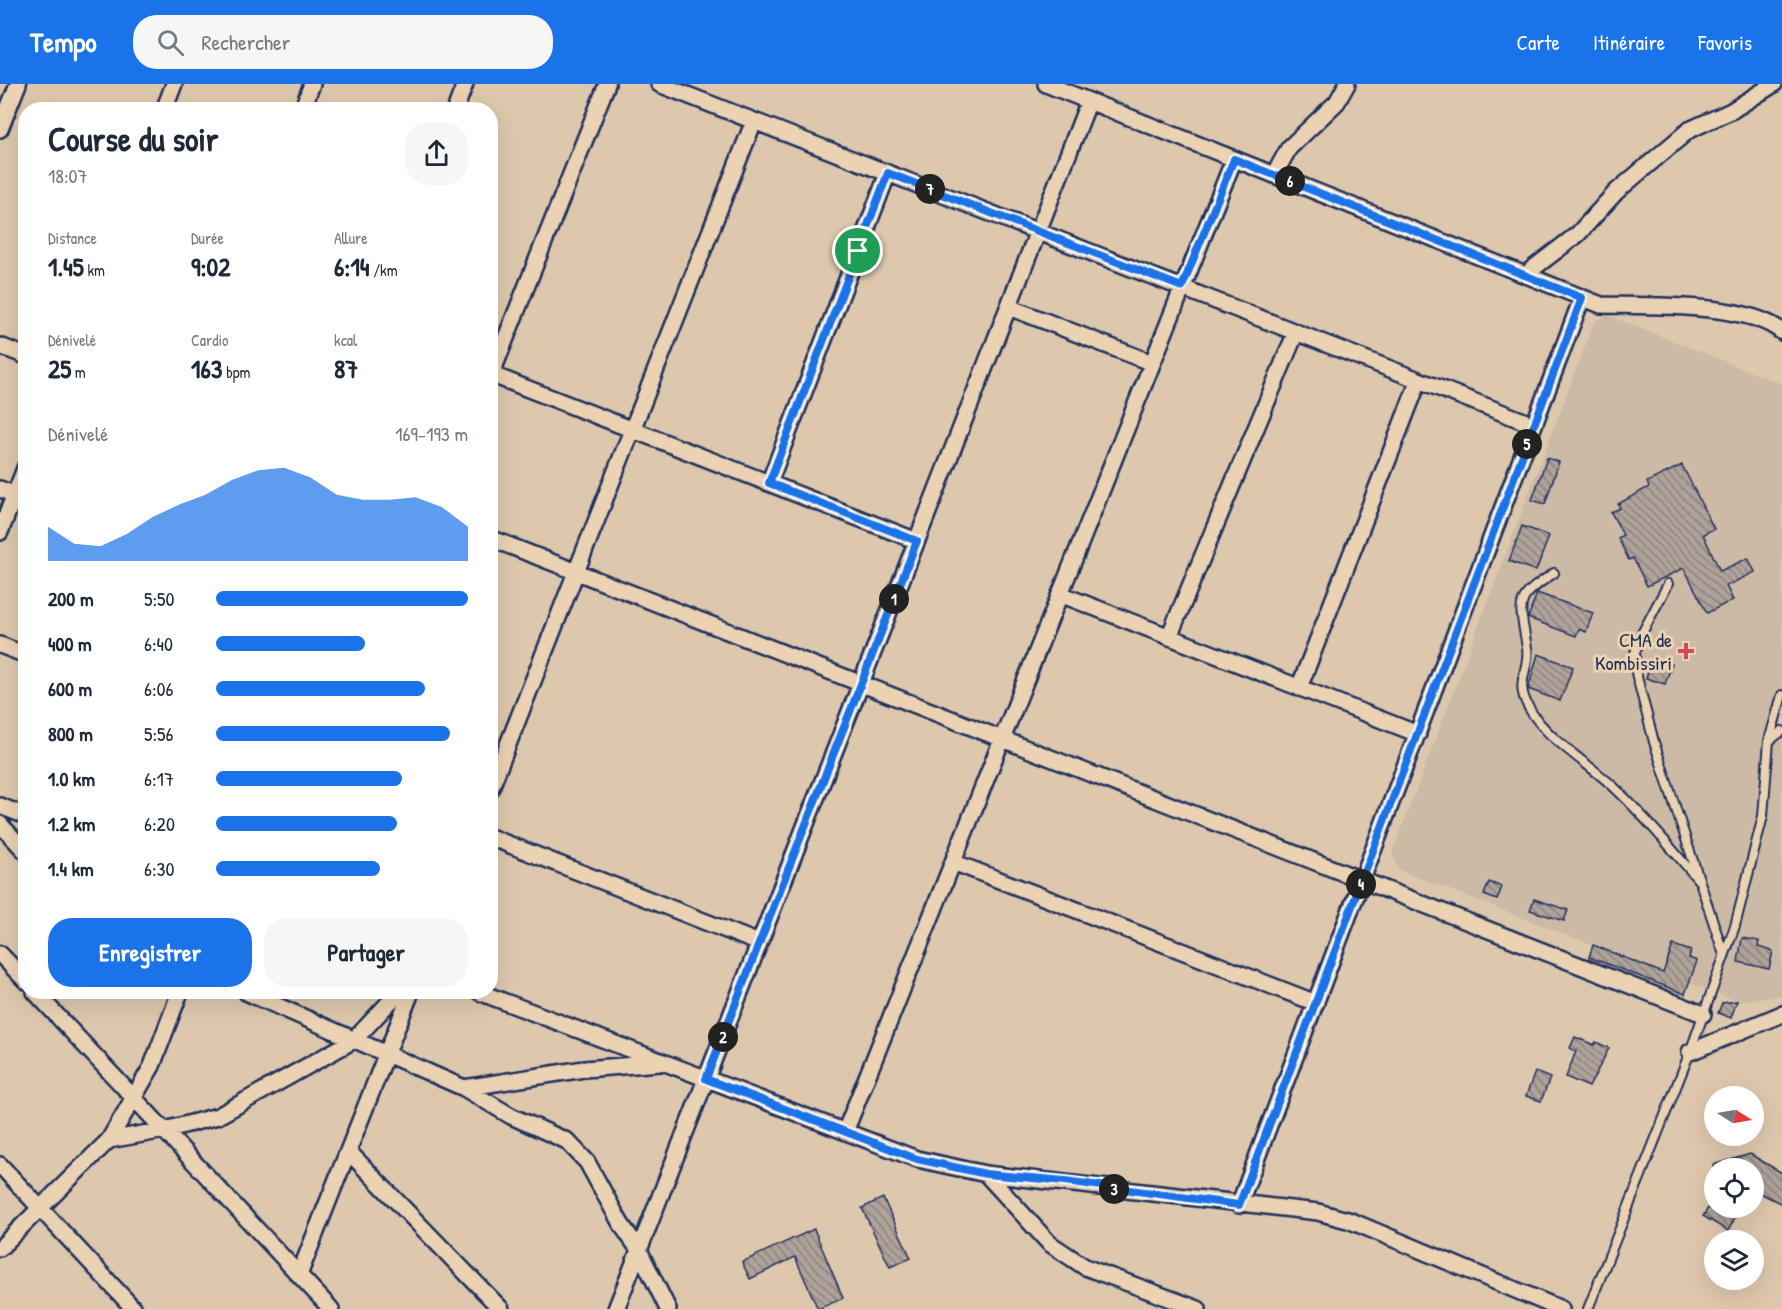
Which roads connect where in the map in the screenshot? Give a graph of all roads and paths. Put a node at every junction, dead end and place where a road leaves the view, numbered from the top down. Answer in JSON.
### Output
{"nodes":[{"id":1,"x":18,"y":84,"type":"edge"},
{"id":2,"x":174,"y":84,"type":"edge"},
{"id":3,"x":312,"y":84,"type":"edge"},
{"id":4,"x":465,"y":84,"type":"edge"},
{"id":5,"x":608,"y":84,"type":"edge"},
{"id":6,"x":659,"y":84,"type":"edge"},
{"id":7,"x":1046,"y":84,"type":"edge"},
{"id":8,"x":1347,"y":84,"type":"edge"},
{"id":9,"x":1774,"y":84,"type":"edge"},
{"id":10,"x":1065,"y":88,"type":"edge"},
{"id":11,"x":1089,"y":101,"type":"junction"},
{"id":12,"x":167,"y":102,"type":"edge"},
{"id":13,"x":305,"y":102,"type":"edge"},
{"id":14,"x":458,"y":102,"type":"edge"},
{"id":15,"x":754,"y":121,"type":"junction"},
{"id":16,"x":0,"y":129,"type":"edge"},
{"id":17,"x":1234,"y":159,"type":"junction"},
{"id":18,"x":888,"y":173,"type":"junction"},
{"id":19,"x":1274,"y":175,"type":"junction"},
{"id":20,"x":1038,"y":232,"type":"junction"},
{"id":21,"x":1531,"y":270,"type":"dead end"},
{"id":22,"x":1182,"y":287,"type":"junction"},
{"id":23,"x":1582,"y":298,"type":"junction"},
{"id":24,"x":1009,"y":307,"type":"junction"},
{"id":25,"x":1296,"y":332,"type":"junction"},
{"id":26,"x":1782,"y":332,"type":"edge"},
{"id":27,"x":0,"y":346,"type":"edge"},
{"id":28,"x":18,"y":353,"type":"edge"},
{"id":29,"x":498,"y":359,"type":"edge"},
{"id":30,"x":1152,"y":363,"type":"junction"},
{"id":31,"x":498,"y":379,"type":"edge"},
{"id":32,"x":1419,"y":380,"type":"junction"},
{"id":33,"x":1534,"y":424,"type":"junction"},
{"id":34,"x":632,"y":430,"type":"junction"},
{"id":35,"x":769,"y":483,"type":"junction"},
{"id":36,"x":13,"y":494,"type":"edge"},
{"id":37,"x":0,"y":532,"type":"edge"},
{"id":38,"x":498,"y":541,"type":"edge"},
{"id":39,"x":917,"y":541,"type":"junction"},
{"id":40,"x":576,"y":571,"type":"junction"},
{"id":41,"x":1554,"y":573,"type":"dead end"},
{"id":42,"x":1668,"y":584,"type":"dead end"},
{"id":43,"x":1060,"y":594,"type":"junction"},
{"id":44,"x":1169,"y":637,"type":"junction"},
{"id":45,"x":0,"y":645,"type":"edge"},
{"id":46,"x":18,"y":652,"type":"edge"},
{"id":47,"x":861,"y":683,"type":"junction"},
{"id":48,"x":1299,"y":688,"type":"junction"},
{"id":49,"x":1782,"y":695,"type":"edge"},
{"id":50,"x":1782,"y":731,"type":"edge"},
{"id":51,"x":1418,"y":734,"type":"junction"},
{"id":52,"x":1002,"y":738,"type":"junction"},
{"id":53,"x":1769,"y":741,"type":"junction"},
{"id":54,"x":498,"y":770,"type":"edge"},
{"id":55,"x":0,"y":806,"type":"edge"},
{"id":56,"x":18,"y":813,"type":"edge"},
{"id":57,"x":0,"y":824,"type":"edge"},
{"id":58,"x":498,"y":840,"type":"edge"},
{"id":59,"x":18,"y":843,"type":"edge"},
{"id":60,"x":953,"y":862,"type":"junction"},
{"id":61,"x":1363,"y":879,"type":"junction"},
{"id":62,"x":1700,"y":882,"type":"junction"},
{"id":63,"x":759,"y":944,"type":"junction"},
{"id":64,"x":0,"y":954,"type":"edge"},
{"id":65,"x":1725,"y":955,"type":"junction"},
{"id":66,"x":18,"y":973,"type":"edge"},
{"id":67,"x":42,"y":999,"type":"edge"},
{"id":68,"x":177,"y":999,"type":"edge"},
{"id":69,"x":262,"y":999,"type":"edge"},
{"id":70,"x":392,"y":999,"type":"edge"},
{"id":71,"x":408,"y":999,"type":"edge"},
{"id":72,"x":498,"y":999,"type":"edge"},
{"id":73,"x":1316,"y":1003,"type":"junction"},
{"id":74,"x":1703,"y":1014,"type":"junction"},
{"id":75,"x":1782,"y":1014,"type":"edge"},
{"id":76,"x":354,"y":1040,"type":"junction"},
{"id":77,"x":1690,"y":1052,"type":"junction"},
{"id":78,"x":386,"y":1054,"type":"junction"},
{"id":79,"x":665,"y":1063,"type":"junction"},
{"id":80,"x":706,"y":1079,"type":"junction"},
{"id":81,"x":464,"y":1088,"type":"junction"},
{"id":82,"x":138,"y":1101,"type":"junction"},
{"id":83,"x":165,"y":1130,"type":"junction"},
{"id":84,"x":845,"y":1132,"type":"junction"},
{"id":85,"x":109,"y":1140,"type":"junction"},
{"id":86,"x":348,"y":1151,"type":"junction"},
{"id":87,"x":0,"y":1165,"type":"edge"},
{"id":88,"x":986,"y":1174,"type":"junction"},
{"id":89,"x":1239,"y":1205,"type":"junction"},
{"id":90,"x":40,"y":1208,"type":"junction"},
{"id":91,"x":0,"y":1248,"type":"edge"},
{"id":92,"x":639,"y":1250,"type":"junction"},
{"id":93,"x":299,"y":1275,"type":"junction"},
{"id":94,"x":134,"y":1309,"type":"edge"},
{"id":95,"x":331,"y":1309,"type":"edge"},
{"id":96,"x":501,"y":1309,"type":"edge"},
{"id":97,"x":616,"y":1309,"type":"edge"},
{"id":98,"x":668,"y":1309,"type":"edge"},
{"id":99,"x":1198,"y":1309,"type":"edge"},
{"id":100,"x":1562,"y":1309,"type":"edge"},
{"id":101,"x":1587,"y":1309,"type":"edge"}],
"edges":[{"from":1,"to":16,"type":"street"},
{"from":2,"to":12,"type":"street"},
{"from":3,"to":13,"type":"street"},
{"from":4,"to":14,"type":"street"},
{"from":5,"to":29,"type":"street"},
{"from":6,"to":15,"type":"street"},
{"from":7,"to":10,"type":"street"},
{"from":8,"to":19,"type":"street"},
{"from":9,"to":21,"type":"street"},
{"from":10,"to":11,"type":"street"},
{"from":11,"to":17,"type":"street"},
{"from":11,"to":20,"type":"street"},
{"from":15,"to":18,"type":"street"},
{"from":15,"to":34,"type":"street"},
{"from":17,"to":19,"type":"street"},
{"from":17,"to":22,"type":"street"},
{"from":18,"to":20,"type":"street"},
{"from":18,"to":35,"type":"street"},
{"from":19,"to":23,"type":"street"},
{"from":20,"to":22,"type":"street"},
{"from":20,"to":24,"type":"street"},
{"from":22,"to":25,"type":"street"},
{"from":22,"to":30,"type":"street"},
{"from":23,"to":26,"type":"street"},
{"from":23,"to":33,"type":"street"},
{"from":24,"to":30,"type":"street"},
{"from":24,"to":39,"type":"street"},
{"from":25,"to":32,"type":"street"},
{"from":25,"to":44,"type":"street"},
{"from":27,"to":28,"type":"street"},
{"from":30,"to":43,"type":"street"},
{"from":31,"to":34,"type":"street"},
{"from":32,"to":33,"type":"street"},
{"from":32,"to":48,"type":"street"},
{"from":33,"to":51,"type":"street"},
{"from":34,"to":35,"type":"street"},
{"from":34,"to":40,"type":"street"},
{"from":35,"to":39,"type":"street"},
{"from":36,"to":37,"type":"street"},
{"from":38,"to":40,"type":"street"},
{"from":39,"to":47,"type":"street"},
{"from":40,"to":47,"type":"street"},
{"from":40,"to":54,"type":"street"},
{"from":41,"to":62,"type":"lane"},
{"from":42,"to":62,"type":"lane"},
{"from":43,"to":44,"type":"street"},
{"from":43,"to":52,"type":"street"},
{"from":44,"to":48,"type":"street"},
{"from":45,"to":46,"type":"street"},
{"from":47,"to":52,"type":"street"},
{"from":47,"to":63,"type":"street"},
{"from":48,"to":51,"type":"street"},
{"from":49,"to":53,"type":"lane"},
{"from":50,"to":53,"type":"lane"},
{"from":51,"to":61,"type":"street"},
{"from":52,"to":60,"type":"street"},
{"from":52,"to":61,"type":"street"},
{"from":53,"to":65,"type":"lane"},
{"from":55,"to":56,"type":"street"},
{"from":57,"to":59,"type":"street"},
{"from":58,"to":63,"type":"street"},
{"from":60,"to":73,"type":"street"},
{"from":60,"to":84,"type":"street"},
{"from":61,"to":73,"type":"street"},
{"from":61,"to":74,"type":"street"},
{"from":62,"to":65,"type":"lane"},
{"from":63,"to":80,"type":"street"},
{"from":64,"to":66,"type":"street"},
{"from":65,"to":74,"type":"lane"},
{"from":67,"to":82,"type":"street"},
{"from":68,"to":82,"type":"street"},
{"from":69,"to":76,"type":"street"},
{"from":70,"to":76,"type":"street"},
{"from":71,"to":78,"type":"street"},
{"from":72,"to":79,"type":"street"},
{"from":73,"to":89,"type":"street"},
{"from":74,"to":77,"type":"lane"},
{"from":75,"to":77,"type":"street"},
{"from":76,"to":78,"type":"street"},
{"from":76,"to":83,"type":"street"},
{"from":77,"to":101,"type":"lane"},
{"from":78,"to":81,"type":"street"},
{"from":78,"to":86,"type":"street"},
{"from":79,"to":80,"type":"street"},
{"from":79,"to":81,"type":"street"},
{"from":80,"to":84,"type":"street"},
{"from":80,"to":92,"type":"street"},
{"from":81,"to":92,"type":"street"},
{"from":82,"to":83,"type":"street"},
{"from":82,"to":85,"type":"street"},
{"from":83,"to":85,"type":"street"},
{"from":83,"to":93,"type":"street"},
{"from":84,"to":88,"type":"street"},
{"from":85,"to":90,"type":"street"},
{"from":86,"to":93,"type":"street"},
{"from":86,"to":96,"type":"street"},
{"from":87,"to":90,"type":"street"},
{"from":88,"to":89,"type":"street"},
{"from":88,"to":99,"type":"street"},
{"from":89,"to":100,"type":"street"},
{"from":90,"to":91,"type":"street"},
{"from":90,"to":94,"type":"street"},
{"from":92,"to":97,"type":"street"},
{"from":92,"to":98,"type":"street"},
{"from":93,"to":95,"type":"street"}]}
